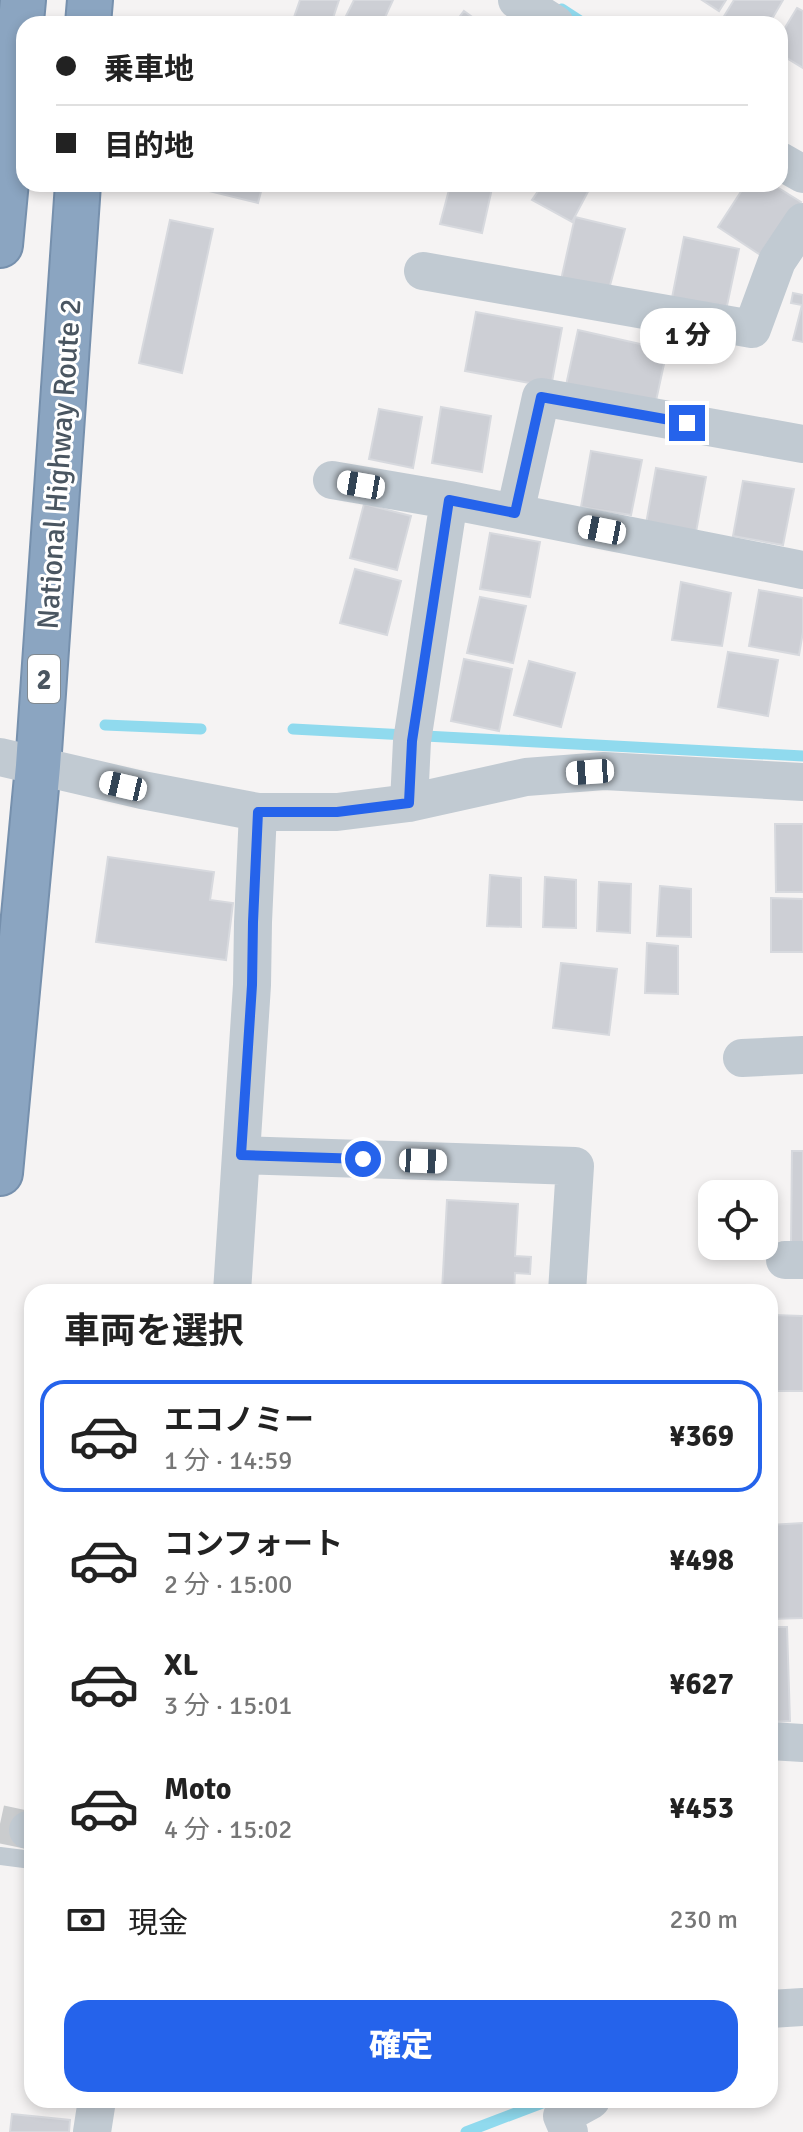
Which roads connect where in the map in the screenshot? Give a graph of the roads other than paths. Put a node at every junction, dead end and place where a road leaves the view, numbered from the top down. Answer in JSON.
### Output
{"nodes":[{"id":1,"x":517,"y":0,"type":"edge"},
{"id":2,"x":542,"y":16,"type":"edge"},
{"id":3,"x":16,"y":75,"type":"edge"},
{"id":4,"x":77,"y":192,"type":"edge"},
{"id":5,"x":803,"y":222,"type":"edge"},
{"id":6,"x":0,"y":245,"type":"edge"},
{"id":7,"x":423,"y":271,"type":"dead end"},
{"id":8,"x":803,"y":444,"type":"edge"},
{"id":9,"x":332,"y":480,"type":"dead end"},
{"id":10,"x":449,"y":500,"type":"junction"},
{"id":11,"x":515,"y":513,"type":"junction"},
{"id":12,"x":803,"y":570,"type":"edge"},
{"id":13,"x":19,"y":762,"type":"edge"},
{"id":14,"x":803,"y":782,"type":"edge"},
{"id":15,"x":409,"y":803,"type":"junction"},
{"id":16,"x":258,"y":812,"type":"junction"},
{"id":17,"x":803,"y":1055,"type":"edge"},
{"id":18,"x":742,"y":1058,"type":"dead end"},
{"id":19,"x":241,"y":1155,"type":"junction"},
{"id":20,"x":0,"y":1173,"type":"edge"},
{"id":21,"x":233,"y":1284,"type":"edge"},
{"id":22,"x":568,"y":1284,"type":"edge"},
{"id":23,"x":778,"y":1741,"type":"edge"},
{"id":24,"x":803,"y":1743,"type":"edge"},
{"id":25,"x":24,"y":1844,"type":"edge"},
{"id":26,"x":0,"y":1856,"type":"edge"},
{"id":27,"x":803,"y":2007,"type":"edge"},
{"id":28,"x":778,"y":2009,"type":"edge"},
{"id":29,"x":96,"y":2108,"type":"edge"},
{"id":30,"x":576,"y":2108,"type":"edge"},
{"id":31,"x":92,"y":2132,"type":"edge"},
{"id":32,"x":569,"y":2132,"type":"edge"}],
"edges":[{"from":1,"to":2,"type":"street"},
{"from":3,"to":6,"type":"highway"},
{"from":4,"to":13,"type":"highway","name":"National Highway Route 2","number":"2"},
{"from":5,"to":7,"type":"street"},
{"from":8,"to":11,"type":"street"},
{"from":9,"to":10,"type":"street"},
{"from":10,"to":11,"type":"street"},
{"from":10,"to":15,"type":"street"},
{"from":11,"to":12,"type":"street"},
{"from":13,"to":16,"type":"street"},
{"from":13,"to":20,"type":"highway","name":"National Highway Route 2","number":"2"},
{"from":14,"to":15,"type":"street"},
{"from":15,"to":16,"type":"street"},
{"from":16,"to":19,"type":"street"},
{"from":17,"to":18,"type":"street"},
{"from":19,"to":21,"type":"street"},
{"from":19,"to":22,"type":"street"},
{"from":23,"to":24,"type":"street"},
{"from":25,"to":26,"type":"lane"},
{"from":27,"to":28,"type":"street"},
{"from":29,"to":31,"type":"street"},
{"from":30,"to":32,"type":"street"}]}
